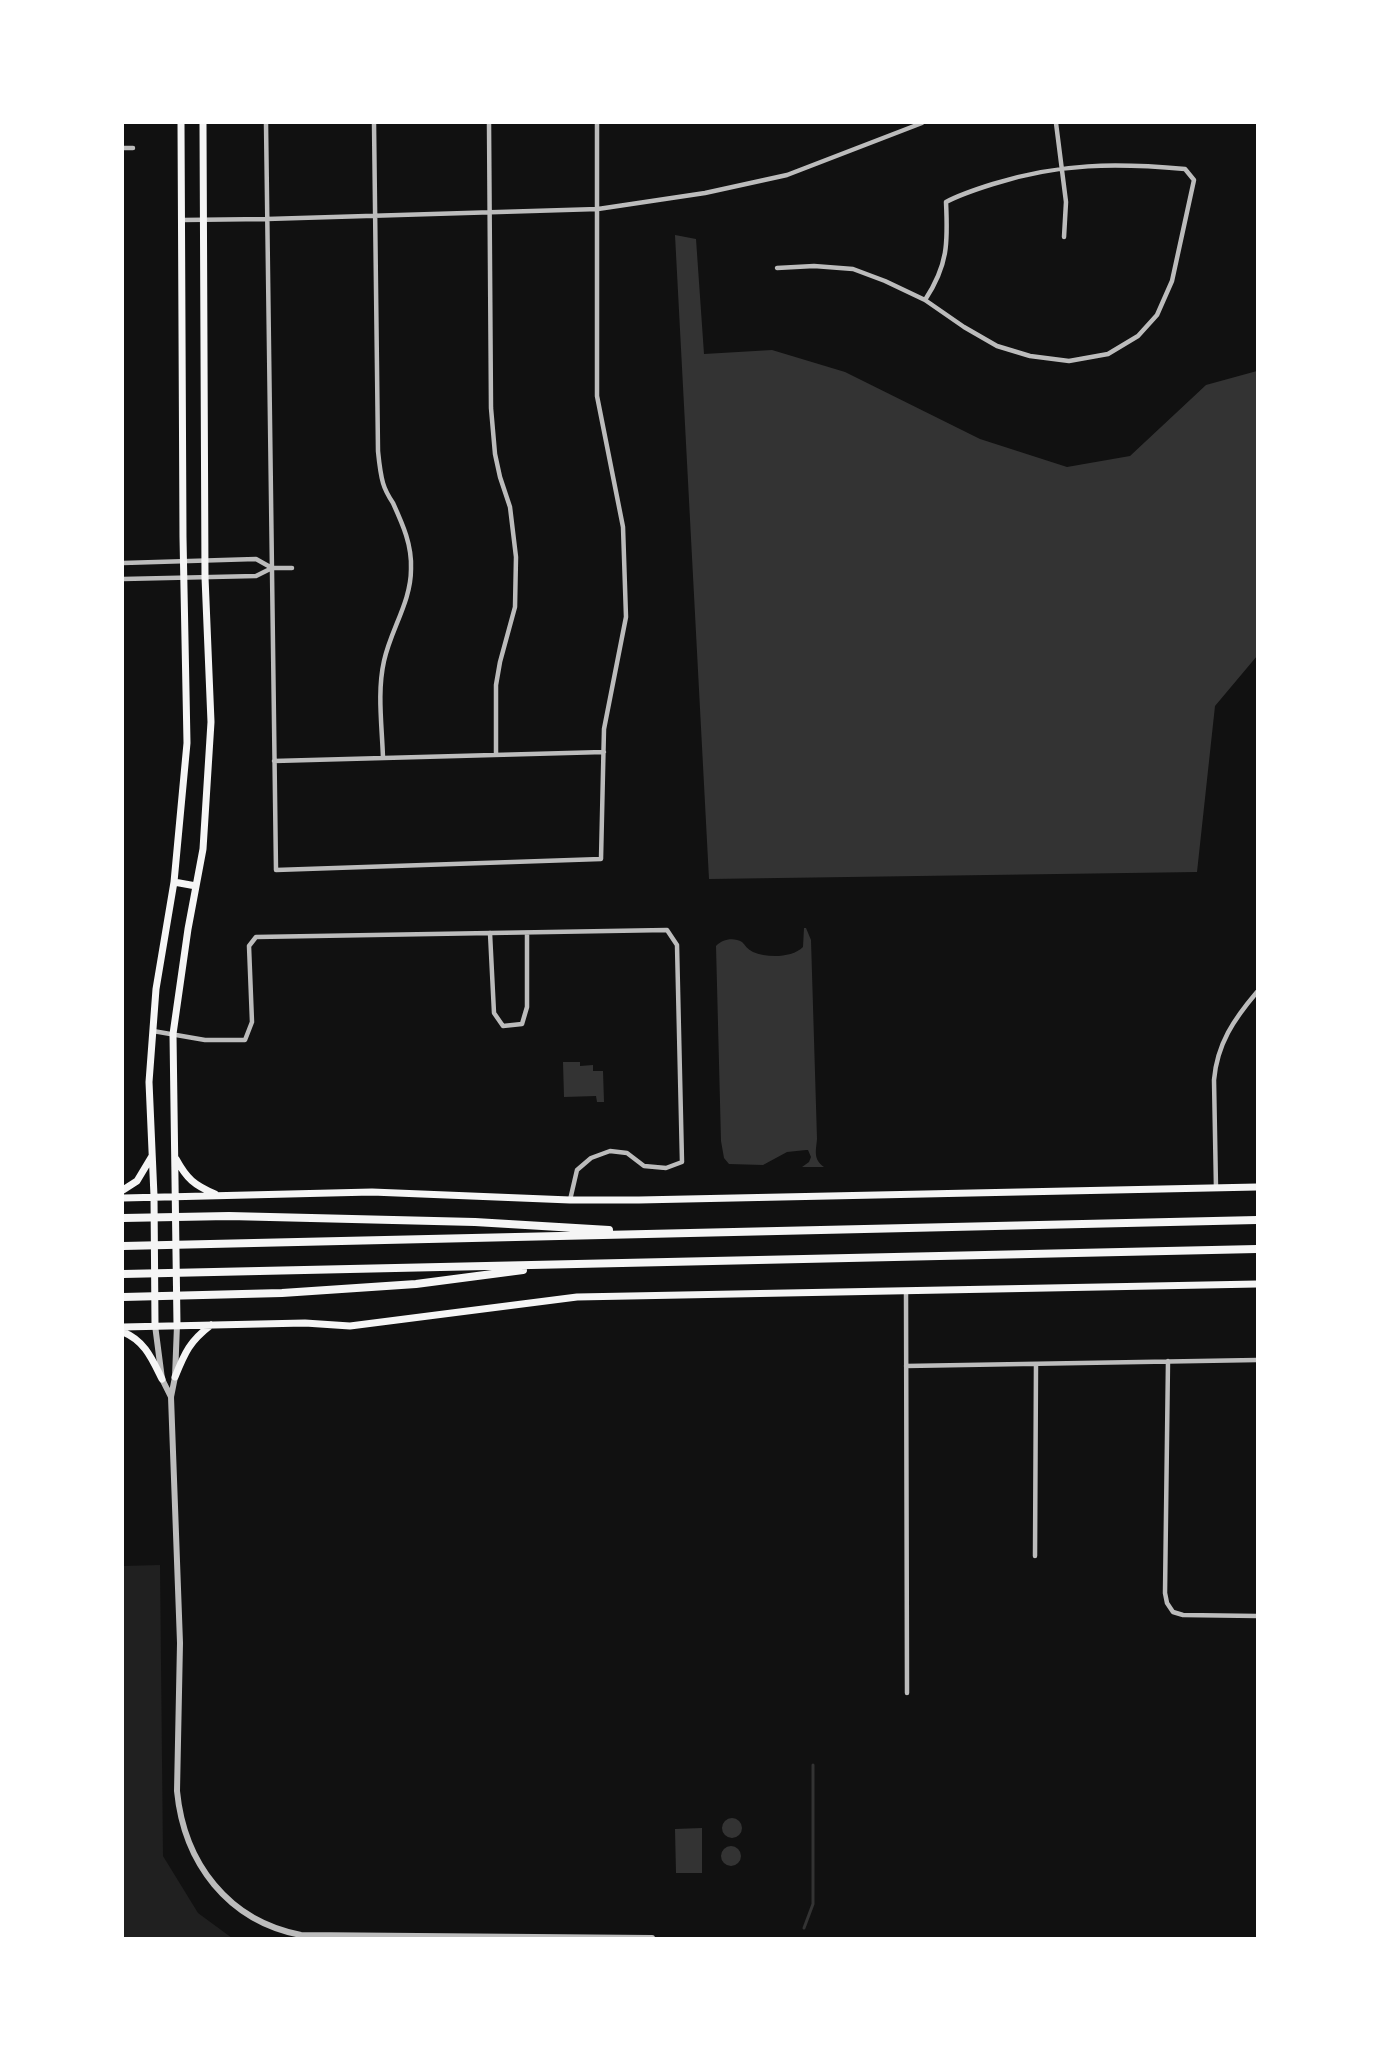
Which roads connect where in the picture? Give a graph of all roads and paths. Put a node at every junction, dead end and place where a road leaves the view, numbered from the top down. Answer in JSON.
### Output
{"nodes":[{"id":1,"x":181,"y":123,"type":"edge"},
{"id":2,"x":203,"y":123,"type":"edge"},
{"id":3,"x":266,"y":123,"type":"edge"},
{"id":4,"x":374,"y":123,"type":"edge"},
{"id":5,"x":489,"y":123,"type":"edge"},
{"id":6,"x":597,"y":123,"type":"edge"},
{"id":7,"x":921,"y":123,"type":"edge"},
{"id":8,"x":1056,"y":123,"type":"edge"},
{"id":9,"x":123,"y":148,"type":"edge"},
{"id":10,"x":133,"y":148,"type":"dead end"},
{"id":11,"x":1062,"y":167,"type":"junction"},
{"id":12,"x":598,"y":209,"type":"junction"},
{"id":13,"x":491,"y":214,"type":"junction"},
{"id":14,"x":375,"y":216,"type":"junction"},
{"id":15,"x":267,"y":219,"type":"junction"},
{"id":16,"x":182,"y":220,"type":"junction"},
{"id":17,"x":204,"y":220,"type":"junction"},
{"id":18,"x":1064,"y":237,"type":"dead end"},
{"id":19,"x":777,"y":268,"type":"dead end"},
{"id":20,"x":925,"y":300,"type":"junction"},
{"id":21,"x":183,"y":561,"type":"junction"},
{"id":22,"x":206,"y":561,"type":"junction"},
{"id":23,"x":123,"y":563,"type":"edge"},
{"id":24,"x":272,"y":568,"type":"junction"},
{"id":25,"x":292,"y":568,"type":"dead end"},
{"id":26,"x":205,"y":577,"type":"junction"},
{"id":27,"x":184,"y":578,"type":"junction"},
{"id":28,"x":123,"y":579,"type":"edge"},
{"id":29,"x":604,"y":752,"type":"junction"},
{"id":30,"x":496,"y":754,"type":"junction"},
{"id":31,"x":383,"y":758,"type":"junction"},
{"id":32,"x":274,"y":761,"type":"junction"},
{"id":33,"x":174,"y":882,"type":"junction"},
{"id":34,"x":196,"y":886,"type":"junction"},
{"id":35,"x":490,"y":933,"type":"junction"},
{"id":36,"x":527,"y":933,"type":"junction"},
{"id":37,"x":1257,"y":992,"type":"edge"},
{"id":38,"x":153,"y":1031,"type":"junction"},
{"id":39,"x":173,"y":1034,"type":"junction"},
{"id":40,"x":152,"y":1156,"type":"junction"},
{"id":41,"x":174,"y":1156,"type":"junction"},
{"id":42,"x":1257,"y":1187,"type":"edge"},
{"id":43,"x":1216,"y":1188,"type":"junction"},
{"id":44,"x":123,"y":1190,"type":"edge"},
{"id":45,"x":217,"y":1195,"type":"junction"},
{"id":46,"x":154,"y":1196,"type":"junction"},
{"id":47,"x":176,"y":1196,"type":"junction"},
{"id":48,"x":123,"y":1198,"type":"edge"},
{"id":49,"x":570,"y":1200,"type":"junction"},
{"id":50,"x":123,"y":1218,"type":"edge"},
{"id":51,"x":1257,"y":1220,"type":"edge"},
{"id":52,"x":669,"y":1234,"type":"junction"},
{"id":53,"x":123,"y":1246,"type":"edge"},
{"id":54,"x":1257,"y":1249,"type":"edge"},
{"id":55,"x":565,"y":1264,"type":"junction"},
{"id":56,"x":123,"y":1274,"type":"edge"},
{"id":57,"x":1257,"y":1284,"type":"edge"},
{"id":58,"x":906,"y":1291,"type":"junction"},
{"id":59,"x":123,"y":1297,"type":"edge"},
{"id":60,"x":154,"y":1325,"type":"junction"},
{"id":61,"x":177,"y":1325,"type":"junction"},
{"id":62,"x":211,"y":1325,"type":"junction"},
{"id":63,"x":123,"y":1327,"type":"edge"},
{"id":64,"x":123,"y":1332,"type":"edge"},
{"id":65,"x":1257,"y":1360,"type":"edge"},
{"id":66,"x":1168,"y":1361,"type":"junction"},
{"id":67,"x":1035,"y":1364,"type":"junction"},
{"id":68,"x":906,"y":1366,"type":"junction"},
{"id":69,"x":175,"y":1377,"type":"junction"},
{"id":70,"x":162,"y":1379,"type":"junction"},
{"id":71,"x":171,"y":1397,"type":"junction"},
{"id":72,"x":1035,"y":1556,"type":"dead end"},
{"id":73,"x":1257,"y":1616,"type":"edge"},
{"id":74,"x":907,"y":1693,"type":"dead end"},
{"id":75,"x":652,"y":1938,"type":"edge"}],
"edges":[{"from":1,"to":16,"type":"main road"},
{"from":2,"to":17,"type":"main road"},
{"from":3,"to":15,"type":"street"},
{"from":4,"to":14,"type":"street"},
{"from":5,"to":13,"type":"street"},
{"from":6,"to":12,"type":"street"},
{"from":7,"to":12,"type":"street"},
{"from":8,"to":11,"type":"street"},
{"from":9,"to":10,"type":"street"},
{"from":11,"to":18,"type":"street"},
{"from":11,"to":20,"type":"street"},
{"from":11,"to":20,"type":"street"},
{"from":12,"to":13,"type":"street"},
{"from":12,"to":29,"type":"street"},
{"from":13,"to":14,"type":"street"},
{"from":13,"to":30,"type":"street"},
{"from":14,"to":15,"type":"street"},
{"from":14,"to":31,"type":"street"},
{"from":15,"to":17,"type":"street"},
{"from":15,"to":24,"type":"street"},
{"from":16,"to":17,"type":"street"},
{"from":16,"to":21,"type":"main road"},
{"from":17,"to":22,"type":"main road"},
{"from":19,"to":20,"type":"street"},
{"from":21,"to":22,"type":"street"},
{"from":21,"to":23,"type":"street"},
{"from":21,"to":27,"type":"main road"},
{"from":22,"to":24,"type":"street"},
{"from":22,"to":26,"type":"main road"},
{"from":24,"to":25,"type":"street"},
{"from":24,"to":26,"type":"street"},
{"from":24,"to":32,"type":"street"},
{"from":26,"to":27,"type":"street"},
{"from":26,"to":34,"type":"main road"},
{"from":27,"to":28,"type":"street"},
{"from":27,"to":33,"type":"main road"},
{"from":29,"to":30,"type":"street"},
{"from":29,"to":32,"type":"street"},
{"from":30,"to":31,"type":"street"},
{"from":31,"to":32,"type":"street"},
{"from":33,"to":34,"type":"main road"},
{"from":33,"to":38,"type":"main road"},
{"from":34,"to":39,"type":"main road"},
{"from":35,"to":36,"type":"street"},
{"from":35,"to":36,"type":"street"},
{"from":35,"to":39,"type":"street"},
{"from":36,"to":49,"type":"street"},
{"from":37,"to":43,"type":"street"},
{"from":38,"to":39,"type":"street"},
{"from":38,"to":40,"type":"main road"},
{"from":39,"to":41,"type":"main road"},
{"from":40,"to":44,"type":"main road"},
{"from":40,"to":46,"type":"main road"},
{"from":41,"to":45,"type":"main road"},
{"from":41,"to":47,"type":"main road"},
{"from":42,"to":43,"type":"main road"},
{"from":43,"to":49,"type":"main road"},
{"from":45,"to":47,"type":"main road"},
{"from":45,"to":49,"type":"main road"},
{"from":46,"to":47,"type":"main road"},
{"from":46,"to":48,"type":"main road"},
{"from":46,"to":60,"type":"main road"},
{"from":47,"to":61,"type":"main road"},
{"from":50,"to":52,"type":"highway"},
{"from":51,"to":52,"type":"highway"},
{"from":52,"to":53,"type":"highway"},
{"from":54,"to":55,"type":"highway"},
{"from":55,"to":56,"type":"highway"},
{"from":55,"to":59,"type":"highway"},
{"from":57,"to":58,"type":"main road"},
{"from":58,"to":62,"type":"main road"},
{"from":58,"to":68,"type":"street"},
{"from":60,"to":61,"type":"main road"},
{"from":60,"to":63,"type":"main road"},
{"from":60,"to":70,"type":"street"},
{"from":61,"to":62,"type":"main road"},
{"from":61,"to":69,"type":"street"},
{"from":62,"to":69,"type":"main road"},
{"from":64,"to":70,"type":"main road"},
{"from":65,"to":66,"type":"street"},
{"from":66,"to":67,"type":"street"},
{"from":66,"to":73,"type":"street"},
{"from":67,"to":68,"type":"street"},
{"from":67,"to":72,"type":"street"},
{"from":68,"to":74,"type":"street"},
{"from":69,"to":71,"type":"street"},
{"from":70,"to":71,"type":"street"},
{"from":71,"to":75,"type":"street"}]}
